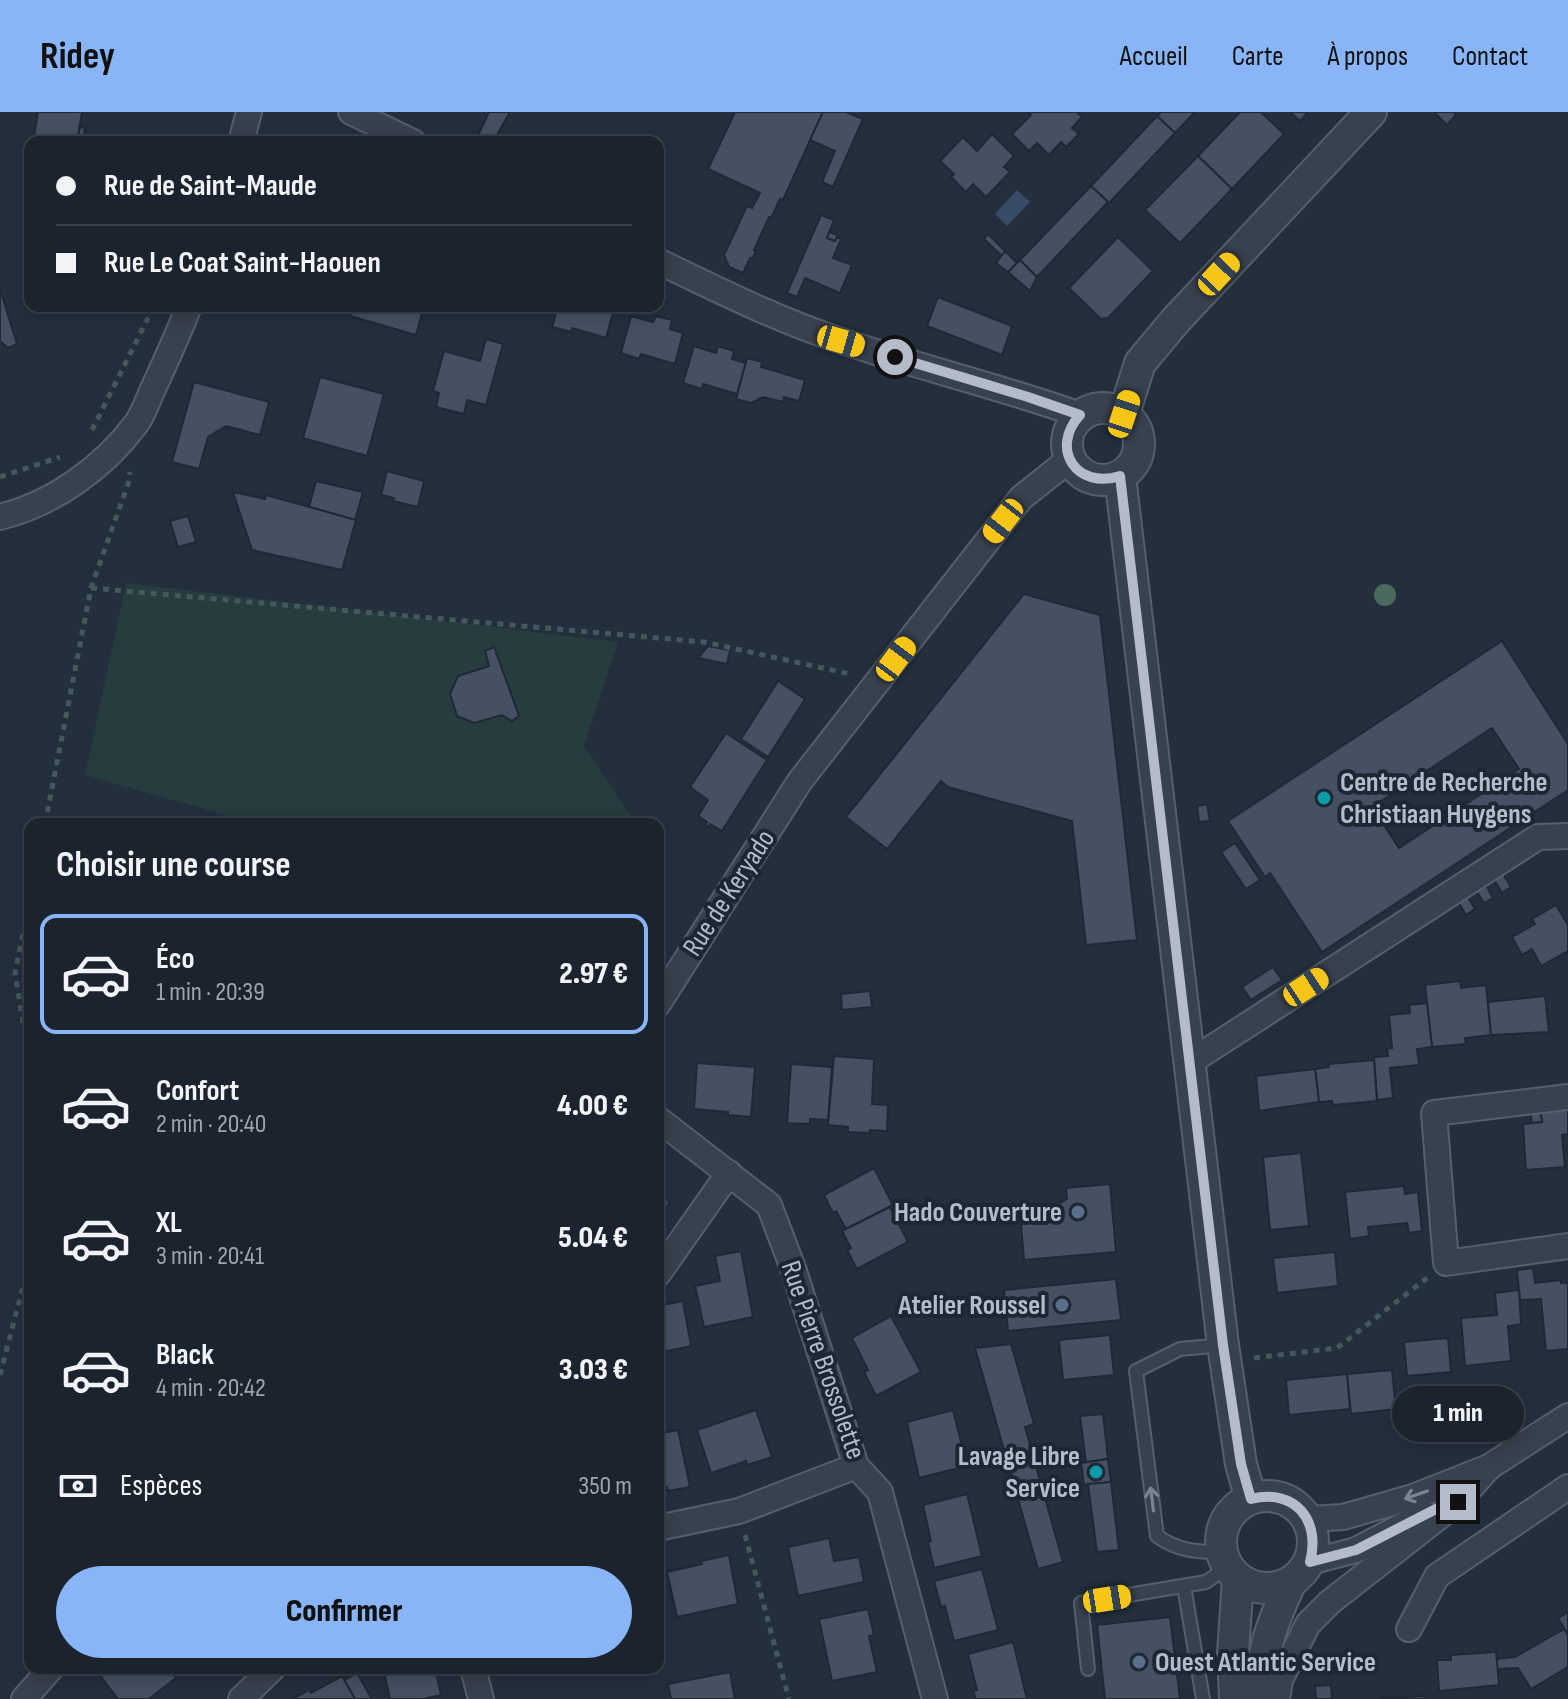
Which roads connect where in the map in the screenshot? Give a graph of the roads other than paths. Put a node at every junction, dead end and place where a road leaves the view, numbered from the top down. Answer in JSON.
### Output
{"nodes":[{"id":1,"x":249,"y":112,"type":"edge"},
{"id":2,"x":351,"y":112,"type":"edge"},
{"id":3,"x":1371,"y":112,"type":"edge"},
{"id":4,"x":243,"y":136,"type":"edge"},
{"id":5,"x":401,"y":136,"type":"edge"},
{"id":6,"x":664,"y":264,"type":"edge"},
{"id":7,"x":187,"y":312,"type":"edge"},
{"id":8,"x":1124,"y":414,"type":"junction"},
{"id":9,"x":1080,"y":415,"type":"junction"},
{"id":10,"x":1070,"y":459,"type":"junction"},
{"id":11,"x":1120,"y":476,"type":"junction"},
{"id":12,"x":0,"y":517,"type":"edge"},
{"id":13,"x":1568,"y":836,"type":"edge"},
{"id":14,"x":664,"y":995,"type":"edge"},
{"id":15,"x":1190,"y":1062,"type":"junction"},
{"id":16,"x":1568,"y":1097,"type":"edge"},
{"id":17,"x":664,"y":1124,"type":"edge"},
{"id":18,"x":729,"y":1173,"type":"junction"},
{"id":19,"x":1568,"y":1246,"type":"edge"},
{"id":20,"x":664,"y":1265,"type":"edge"},
{"id":21,"x":1224,"y":1354,"type":"junction"},
{"id":22,"x":1568,"y":1416,"type":"edge"},
{"id":23,"x":856,"y":1466,"type":"junction"},
{"id":24,"x":1489,"y":1467,"type":"junction"},
{"id":25,"x":1568,"y":1487,"type":"edge"},
{"id":26,"x":1251,"y":1499,"type":"junction"},
{"id":27,"x":1458,"y":1502,"type":"junction"},
{"id":28,"x":1308,"y":1519,"type":"junction"},
{"id":29,"x":664,"y":1527,"type":"edge"},
{"id":30,"x":1229,"y":1566,"type":"junction"},
{"id":31,"x":1300,"y":1573,"type":"junction"},
{"id":32,"x":1184,"y":1586,"type":"junction"},
{"id":33,"x":1409,"y":1629,"type":"dead end"},
{"id":34,"x":1088,"y":1669,"type":"dead end"},
{"id":35,"x":46,"y":1674,"type":"edge"},
{"id":36,"x":267,"y":1674,"type":"edge"},
{"id":37,"x":475,"y":1674,"type":"edge"},
{"id":38,"x":24,"y":1699,"type":"edge"},
{"id":39,"x":241,"y":1699,"type":"edge"},
{"id":40,"x":481,"y":1699,"type":"edge"},
{"id":41,"x":935,"y":1699,"type":"edge"},
{"id":42,"x":1203,"y":1699,"type":"edge"},
{"id":43,"x":1238,"y":1699,"type":"edge"},
{"id":44,"x":1277,"y":1699,"type":"edge"}],
"edges":[{"from":1,"to":4,"type":"street"},
{"from":2,"to":5,"type":"street"},
{"from":3,"to":8,"type":"street"},
{"from":6,"to":9,"type":"street"},
{"from":7,"to":12,"type":"street"},
{"from":8,"to":9,"type":"street"},
{"from":8,"to":11,"type":"street"},
{"from":9,"to":10,"type":"street"},
{"from":10,"to":11,"type":"street"},
{"from":10,"to":14,"type":"street","name":"Rue de Keryado"},
{"from":11,"to":15,"type":"street"},
{"from":13,"to":15,"type":"street"},
{"from":15,"to":21,"type":"street"},
{"from":16,"to":19,"type":"street"},
{"from":17,"to":18,"type":"street","name":"Rue Pierre Brossolette"},
{"from":18,"to":20,"type":"street"},
{"from":18,"to":23,"type":"street","name":"Rue Pierre Brossolette"},
{"from":21,"to":26,"type":"street"},
{"from":30,"to":21,"type":"lane","one_way":true},
{"from":22,"to":24,"type":"street"},
{"from":23,"to":29,"type":"street"},
{"from":23,"to":41,"type":"street","name":"Rue Pierre Brossolette"},
{"from":24,"to":27,"type":"street"},
{"from":24,"to":28,"type":"street","one_way":true},
{"from":25,"to":33,"type":"street"},
{"from":26,"to":28,"type":"street"},
{"from":26,"to":30,"type":"street"},
{"from":27,"to":31,"type":"street"},
{"from":27,"to":44,"type":"street"},
{"from":28,"to":31,"type":"street"},
{"from":30,"to":31,"type":"street"},
{"from":30,"to":32,"type":"lane"},
{"from":30,"to":43,"type":"street"},
{"from":31,"to":43,"type":"street"},
{"from":32,"to":34,"type":"lane"},
{"from":32,"to":42,"type":"lane"},
{"from":35,"to":38,"type":"street"},
{"from":36,"to":39,"type":"street"},
{"from":37,"to":40,"type":"street"}]}
